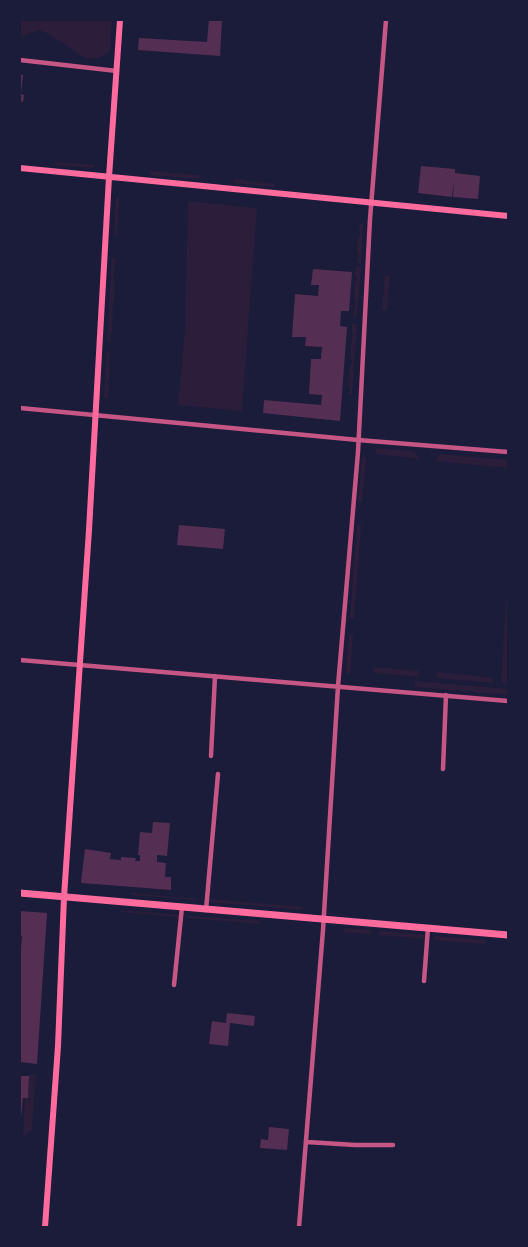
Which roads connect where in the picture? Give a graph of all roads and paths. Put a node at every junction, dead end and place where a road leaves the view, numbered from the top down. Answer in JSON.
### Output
{"nodes":[{"id":1,"x":120,"y":20,"type":"edge"},
{"id":2,"x":386,"y":20,"type":"edge"},
{"id":3,"x":20,"y":60,"type":"edge"},
{"id":4,"x":117,"y":71,"type":"junction"},
{"id":5,"x":20,"y":168,"type":"edge"},
{"id":6,"x":109,"y":177,"type":"junction"},
{"id":7,"x":372,"y":202,"type":"junction"},
{"id":8,"x":508,"y":216,"type":"edge"},
{"id":9,"x":20,"y":408,"type":"edge"},
{"id":10,"x":95,"y":415,"type":"junction"},
{"id":11,"x":358,"y":440,"type":"junction"},
{"id":12,"x":508,"y":452,"type":"edge"},
{"id":13,"x":20,"y":660,"type":"edge"},
{"id":14,"x":80,"y":664,"type":"junction"},
{"id":15,"x":215,"y":676,"type":"junction"},
{"id":16,"x":338,"y":686,"type":"junction"},
{"id":17,"x":446,"y":696,"type":"junction"},
{"id":18,"x":508,"y":701,"type":"edge"},
{"id":19,"x":211,"y":756,"type":"dead end"},
{"id":20,"x":443,"y":769,"type":"dead end"},
{"id":21,"x":218,"y":774,"type":"dead end"},
{"id":22,"x":20,"y":893,"type":"edge"},
{"id":23,"x":64,"y":897,"type":"junction"},
{"id":24,"x":182,"y":907,"type":"junction"},
{"id":25,"x":206,"y":910,"type":"junction"},
{"id":26,"x":324,"y":920,"type":"junction"},
{"id":27,"x":428,"y":928,"type":"junction"},
{"id":28,"x":508,"y":935,"type":"edge"},
{"id":29,"x":424,"y":981,"type":"dead end"},
{"id":30,"x":174,"y":985,"type":"dead end"},
{"id":31,"x":307,"y":1142,"type":"junction"},
{"id":32,"x":393,"y":1145,"type":"dead end"},
{"id":33,"x":45,"y":1227,"type":"edge"},
{"id":34,"x":300,"y":1227,"type":"edge"}],
"edges":[{"from":1,"to":4,"type":"main road"},
{"from":2,"to":7,"type":"street"},
{"from":3,"to":4,"type":"street"},
{"from":4,"to":6,"type":"main road"},
{"from":5,"to":6,"type":"main road"},
{"from":6,"to":7,"type":"main road"},
{"from":6,"to":10,"type":"main road"},
{"from":7,"to":8,"type":"main road"},
{"from":7,"to":11,"type":"street"},
{"from":9,"to":10,"type":"street"},
{"from":10,"to":11,"type":"street"},
{"from":10,"to":14,"type":"main road"},
{"from":11,"to":12,"type":"street"},
{"from":11,"to":16,"type":"street"},
{"from":13,"to":14,"type":"street"},
{"from":14,"to":15,"type":"street"},
{"from":14,"to":23,"type":"main road"},
{"from":15,"to":16,"type":"street"},
{"from":15,"to":19,"type":"street"},
{"from":16,"to":17,"type":"street"},
{"from":16,"to":26,"type":"street"},
{"from":17,"to":18,"type":"street"},
{"from":17,"to":20,"type":"street"},
{"from":21,"to":25,"type":"street"},
{"from":22,"to":23,"type":"main road"},
{"from":23,"to":24,"type":"main road"},
{"from":23,"to":33,"type":"main road"},
{"from":24,"to":25,"type":"main road"},
{"from":24,"to":30,"type":"street"},
{"from":25,"to":26,"type":"main road"},
{"from":26,"to":27,"type":"main road"},
{"from":26,"to":31,"type":"street"},
{"from":27,"to":28,"type":"main road"},
{"from":27,"to":29,"type":"street"},
{"from":31,"to":32,"type":"street"},
{"from":31,"to":34,"type":"street"}]}
